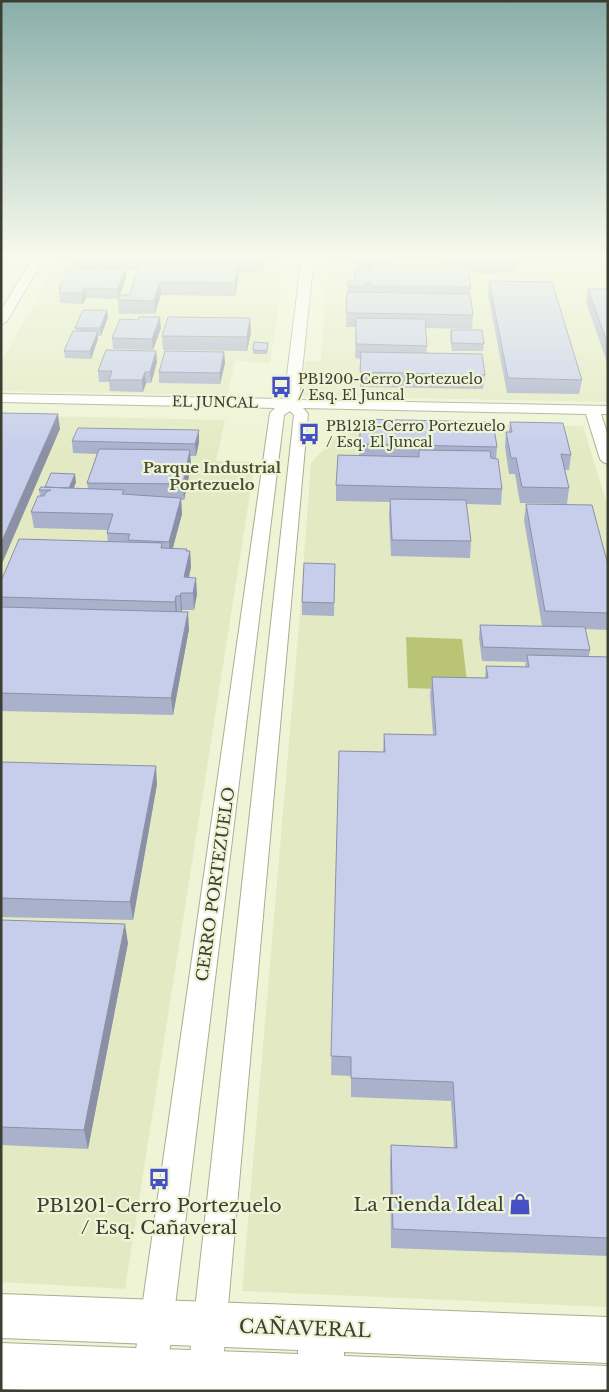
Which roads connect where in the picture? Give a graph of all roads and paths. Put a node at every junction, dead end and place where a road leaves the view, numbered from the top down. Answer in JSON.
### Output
{"nodes":[{"id":1,"x":300,"y":320,"type":"edge"},
{"id":2,"x":1,"y":398,"type":"edge"},
{"id":3,"x":1,"y":408,"type":"edge"},
{"id":4,"x":290,"y":410,"type":"junction"},
{"id":5,"x":601,"y":414,"type":"edge"},
{"id":6,"x":608,"y":459,"type":"edge"},
{"id":7,"x":1,"y":1316,"type":"edge"},
{"id":8,"x":156,"y":1322,"type":"junction"},
{"id":9,"x":210,"y":1324,"type":"junction"},
{"id":10,"x":322,"y":1328,"type":"junction"},
{"id":11,"x":608,"y":1340,"type":"edge"},
{"id":12,"x":1,"y":1366,"type":"edge"},
{"id":13,"x":150,"y":1371,"type":"junction"},
{"id":14,"x":205,"y":1373,"type":"junction"},
{"id":15,"x":320,"y":1377,"type":"junction"},
{"id":16,"x":608,"y":1388,"type":"edge"}],
"edges":[{"from":1,"to":4,"type":"street","name":"CERRO PORTEZUELO"},
{"from":2,"to":4,"type":"street","name":"EL JUNCAL"},
{"from":3,"to":4,"type":"street","name":"EL JUNCAL"},
{"from":4,"to":5,"type":"street","name":"EL JUNCAL"},
{"from":4,"to":8,"type":"street","name":"CERRO PORTEZUELO"},
{"from":4,"to":9,"type":"street","name":"CERRO PORTEZUELO"},
{"from":5,"to":6,"type":"street"},
{"from":7,"to":8,"type":"street","name":"CAÑAVERAL"},
{"from":8,"to":9,"type":"street","name":"CAÑAVERAL"},
{"from":8,"to":13,"type":"street","name":"CERRO PORTEZUELO"},
{"from":9,"to":10,"type":"street","name":"CAÑAVERAL"},
{"from":9,"to":14,"type":"street","name":"CERRO PORTEZUELO"},
{"from":10,"to":11,"type":"street","name":"CAÑAVERAL"},
{"from":10,"to":15,"type":"street"},
{"from":12,"to":13,"type":"street"},
{"from":13,"to":14,"type":"street"},
{"from":14,"to":15,"type":"street"},
{"from":15,"to":16,"type":"street"}]}
